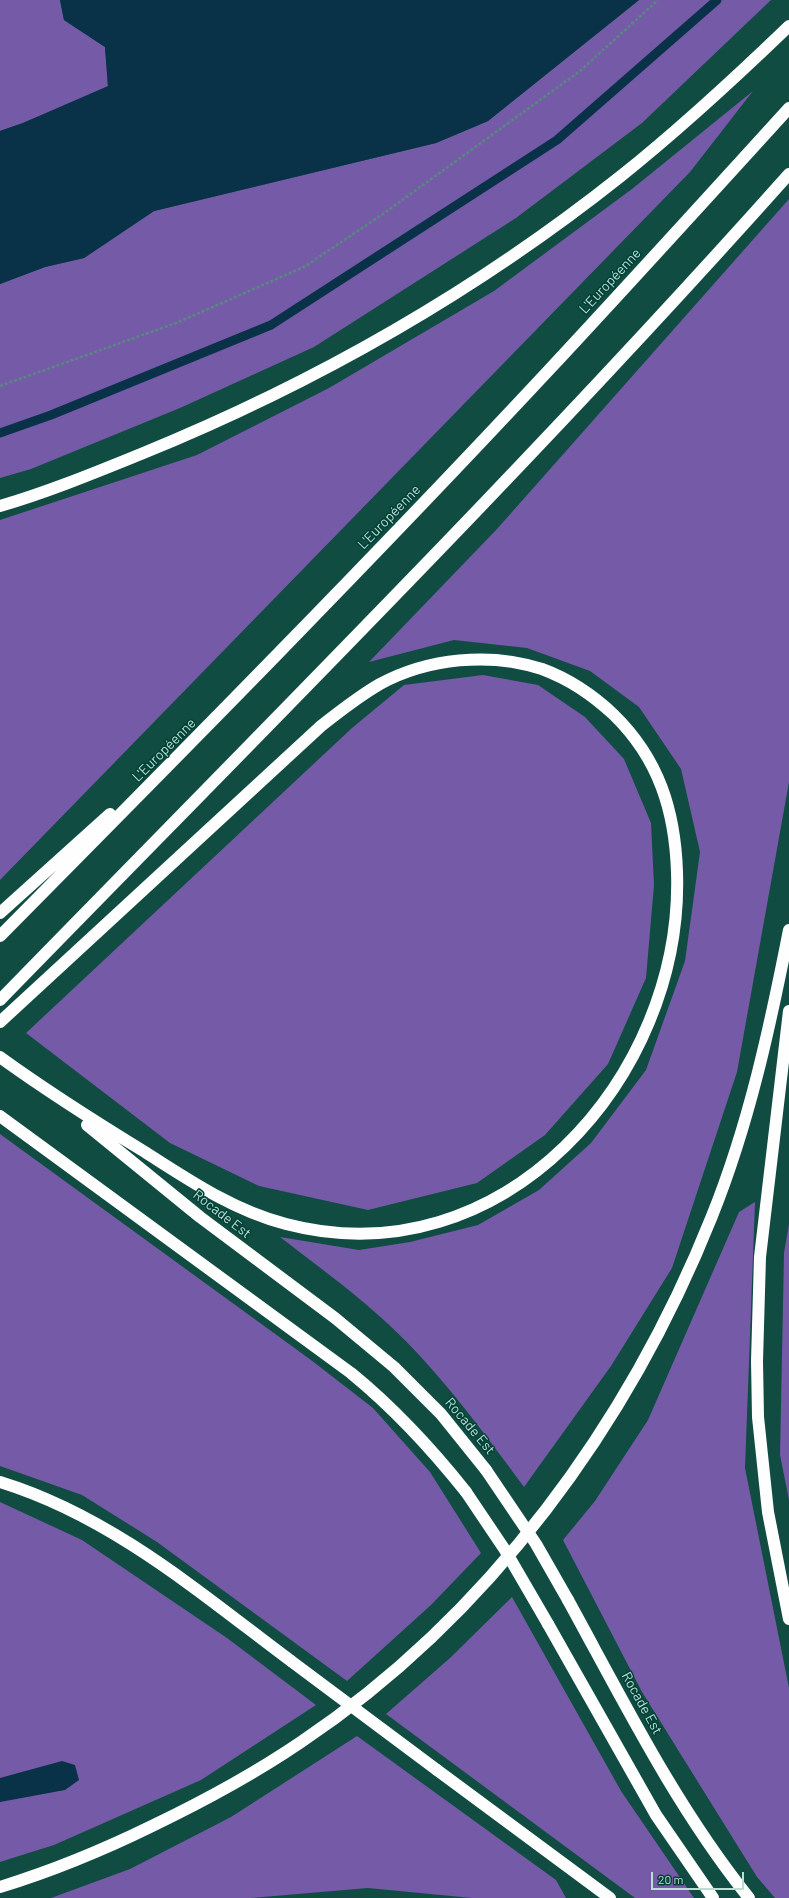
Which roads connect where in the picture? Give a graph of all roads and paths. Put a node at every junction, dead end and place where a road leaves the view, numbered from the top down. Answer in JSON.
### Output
{"nodes":[{"id":1,"x":658,"y":0,"type":"edge"},
{"id":2,"x":789,"y":26,"type":"edge"},
{"id":3,"x":789,"y":108,"type":"edge"},
{"id":4,"x":789,"y":174,"type":"edge"},
{"id":5,"x":0,"y":386,"type":"edge"},
{"id":6,"x":0,"y":506,"type":"edge"},
{"id":7,"x":202,"y":732,"type":"junction"},
{"id":8,"x":0,"y":913,"type":"edge"},
{"id":9,"x":789,"y":930,"type":"edge"},
{"id":10,"x":0,"y":936,"type":"edge"},
{"id":11,"x":0,"y":1000,"type":"edge"},
{"id":12,"x":789,"y":1011,"type":"edge"},
{"id":13,"x":0,"y":1022,"type":"edge"},
{"id":14,"x":0,"y":1057,"type":"edge"},
{"id":15,"x":40,"y":1086,"type":"junction"},
{"id":16,"x":4,"y":1119,"type":"edge"},
{"id":17,"x":0,"y":1482,"type":"edge"},
{"id":18,"x":789,"y":1619,"type":"edge"},
{"id":19,"x":0,"y":1887,"type":"edge"},
{"id":20,"x":610,"y":1898,"type":"edge"},
{"id":21,"x":713,"y":1898,"type":"edge"},
{"id":22,"x":749,"y":1898,"type":"edge"}],
"edges":[{"from":1,"to":5,"type":"path"},
{"from":2,"to":6,"type":"highway"},
{"from":3,"to":7,"type":"highway","name":"L'Européenne"},
{"from":4,"to":11,"type":"highway"},
{"from":7,"to":8,"type":"highway"},
{"from":7,"to":10,"type":"highway","name":"L'Européenne"},
{"from":9,"to":19,"type":"highway"},
{"from":12,"to":18,"type":"highway"},
{"from":13,"to":15,"type":"highway"},
{"from":14,"to":15,"type":"highway"},
{"from":15,"to":22,"type":"highway","name":"Rocade Est","bridge":true},
{"from":16,"to":21,"type":"highway","bridge":true},
{"from":17,"to":20,"type":"highway","bridge":true}]}
